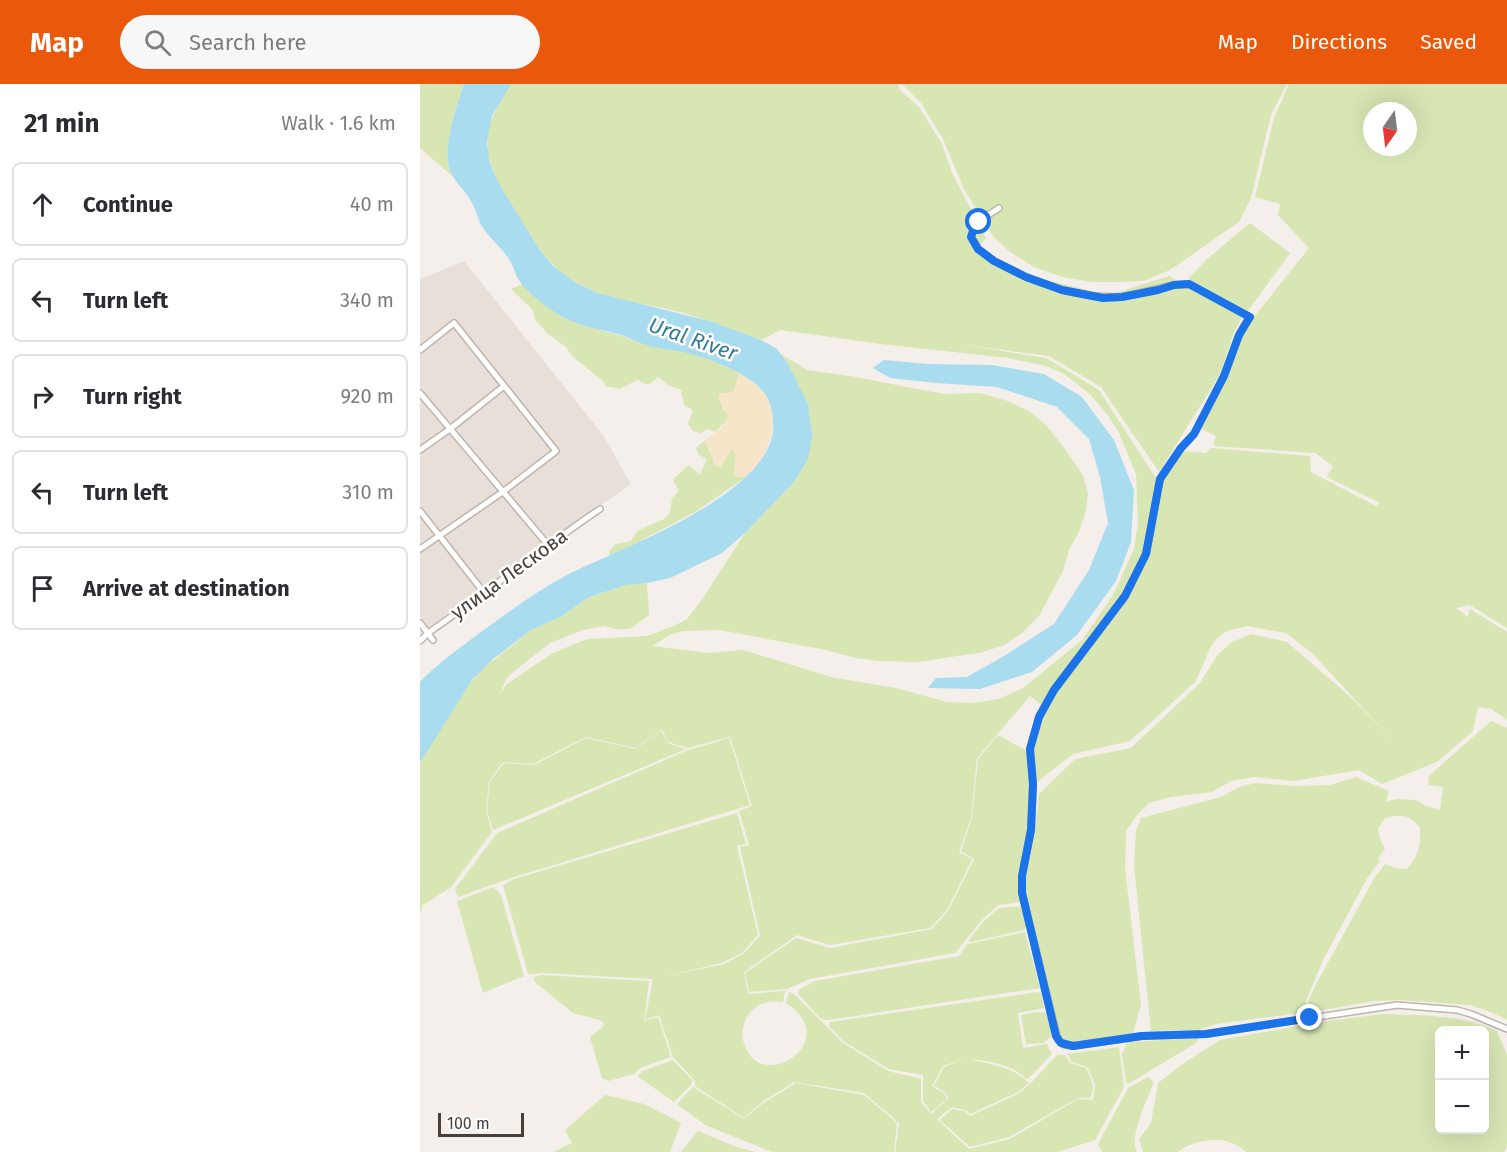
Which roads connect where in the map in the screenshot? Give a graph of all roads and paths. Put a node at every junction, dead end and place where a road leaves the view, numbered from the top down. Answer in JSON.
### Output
{"nodes":[{"id":1,"x":999,"y":208,"type":"dead end"},
{"id":2,"x":420,"y":350,"type":"edge"},
{"id":3,"x":504,"y":386,"type":"junction"},
{"id":4,"x":420,"y":393,"type":"edge"},
{"id":5,"x":450,"y":429,"type":"junction"},
{"id":6,"x":420,"y":450,"type":"edge"},
{"id":7,"x":504,"y":491,"type":"junction"},
{"id":8,"x":600,"y":509,"type":"dead end"},
{"id":9,"x":420,"y":511,"type":"edge"},
{"id":10,"x":439,"y":536,"type":"junction"},
{"id":11,"x":548,"y":545,"type":"junction"},
{"id":12,"x":420,"y":549,"type":"edge"},
{"id":13,"x":485,"y":594,"type":"junction"},
{"id":14,"x":420,"y":623,"type":"edge"},
{"id":15,"x":428,"y":633,"type":"junction"},
{"id":16,"x":434,"y":640,"type":"dead end"},
{"id":17,"x":420,"y":641,"type":"edge"},
{"id":18,"x":1507,"y":1029,"type":"edge"}],
"edges":[{"from":1,"to":18,"type":"street"},
{"from":2,"to":3,"type":"street"},
{"from":3,"to":5,"type":"street"},
{"from":3,"to":7,"type":"street"},
{"from":4,"to":5,"type":"street"},
{"from":5,"to":6,"type":"street"},
{"from":5,"to":7,"type":"street"},
{"from":7,"to":10,"type":"street"},
{"from":7,"to":11,"type":"street"},
{"from":8,"to":11,"type":"street","name":"улица Лескова"},
{"from":9,"to":10,"type":"street"},
{"from":10,"to":12,"type":"street"},
{"from":10,"to":13,"type":"street"},
{"from":11,"to":13,"type":"street","name":"улица Лескова"},
{"from":13,"to":15,"type":"street","name":"улица Лескова"},
{"from":14,"to":15,"type":"street"},
{"from":15,"to":16,"type":"street"},
{"from":15,"to":17,"type":"street","name":"улица Лескова"}]}
